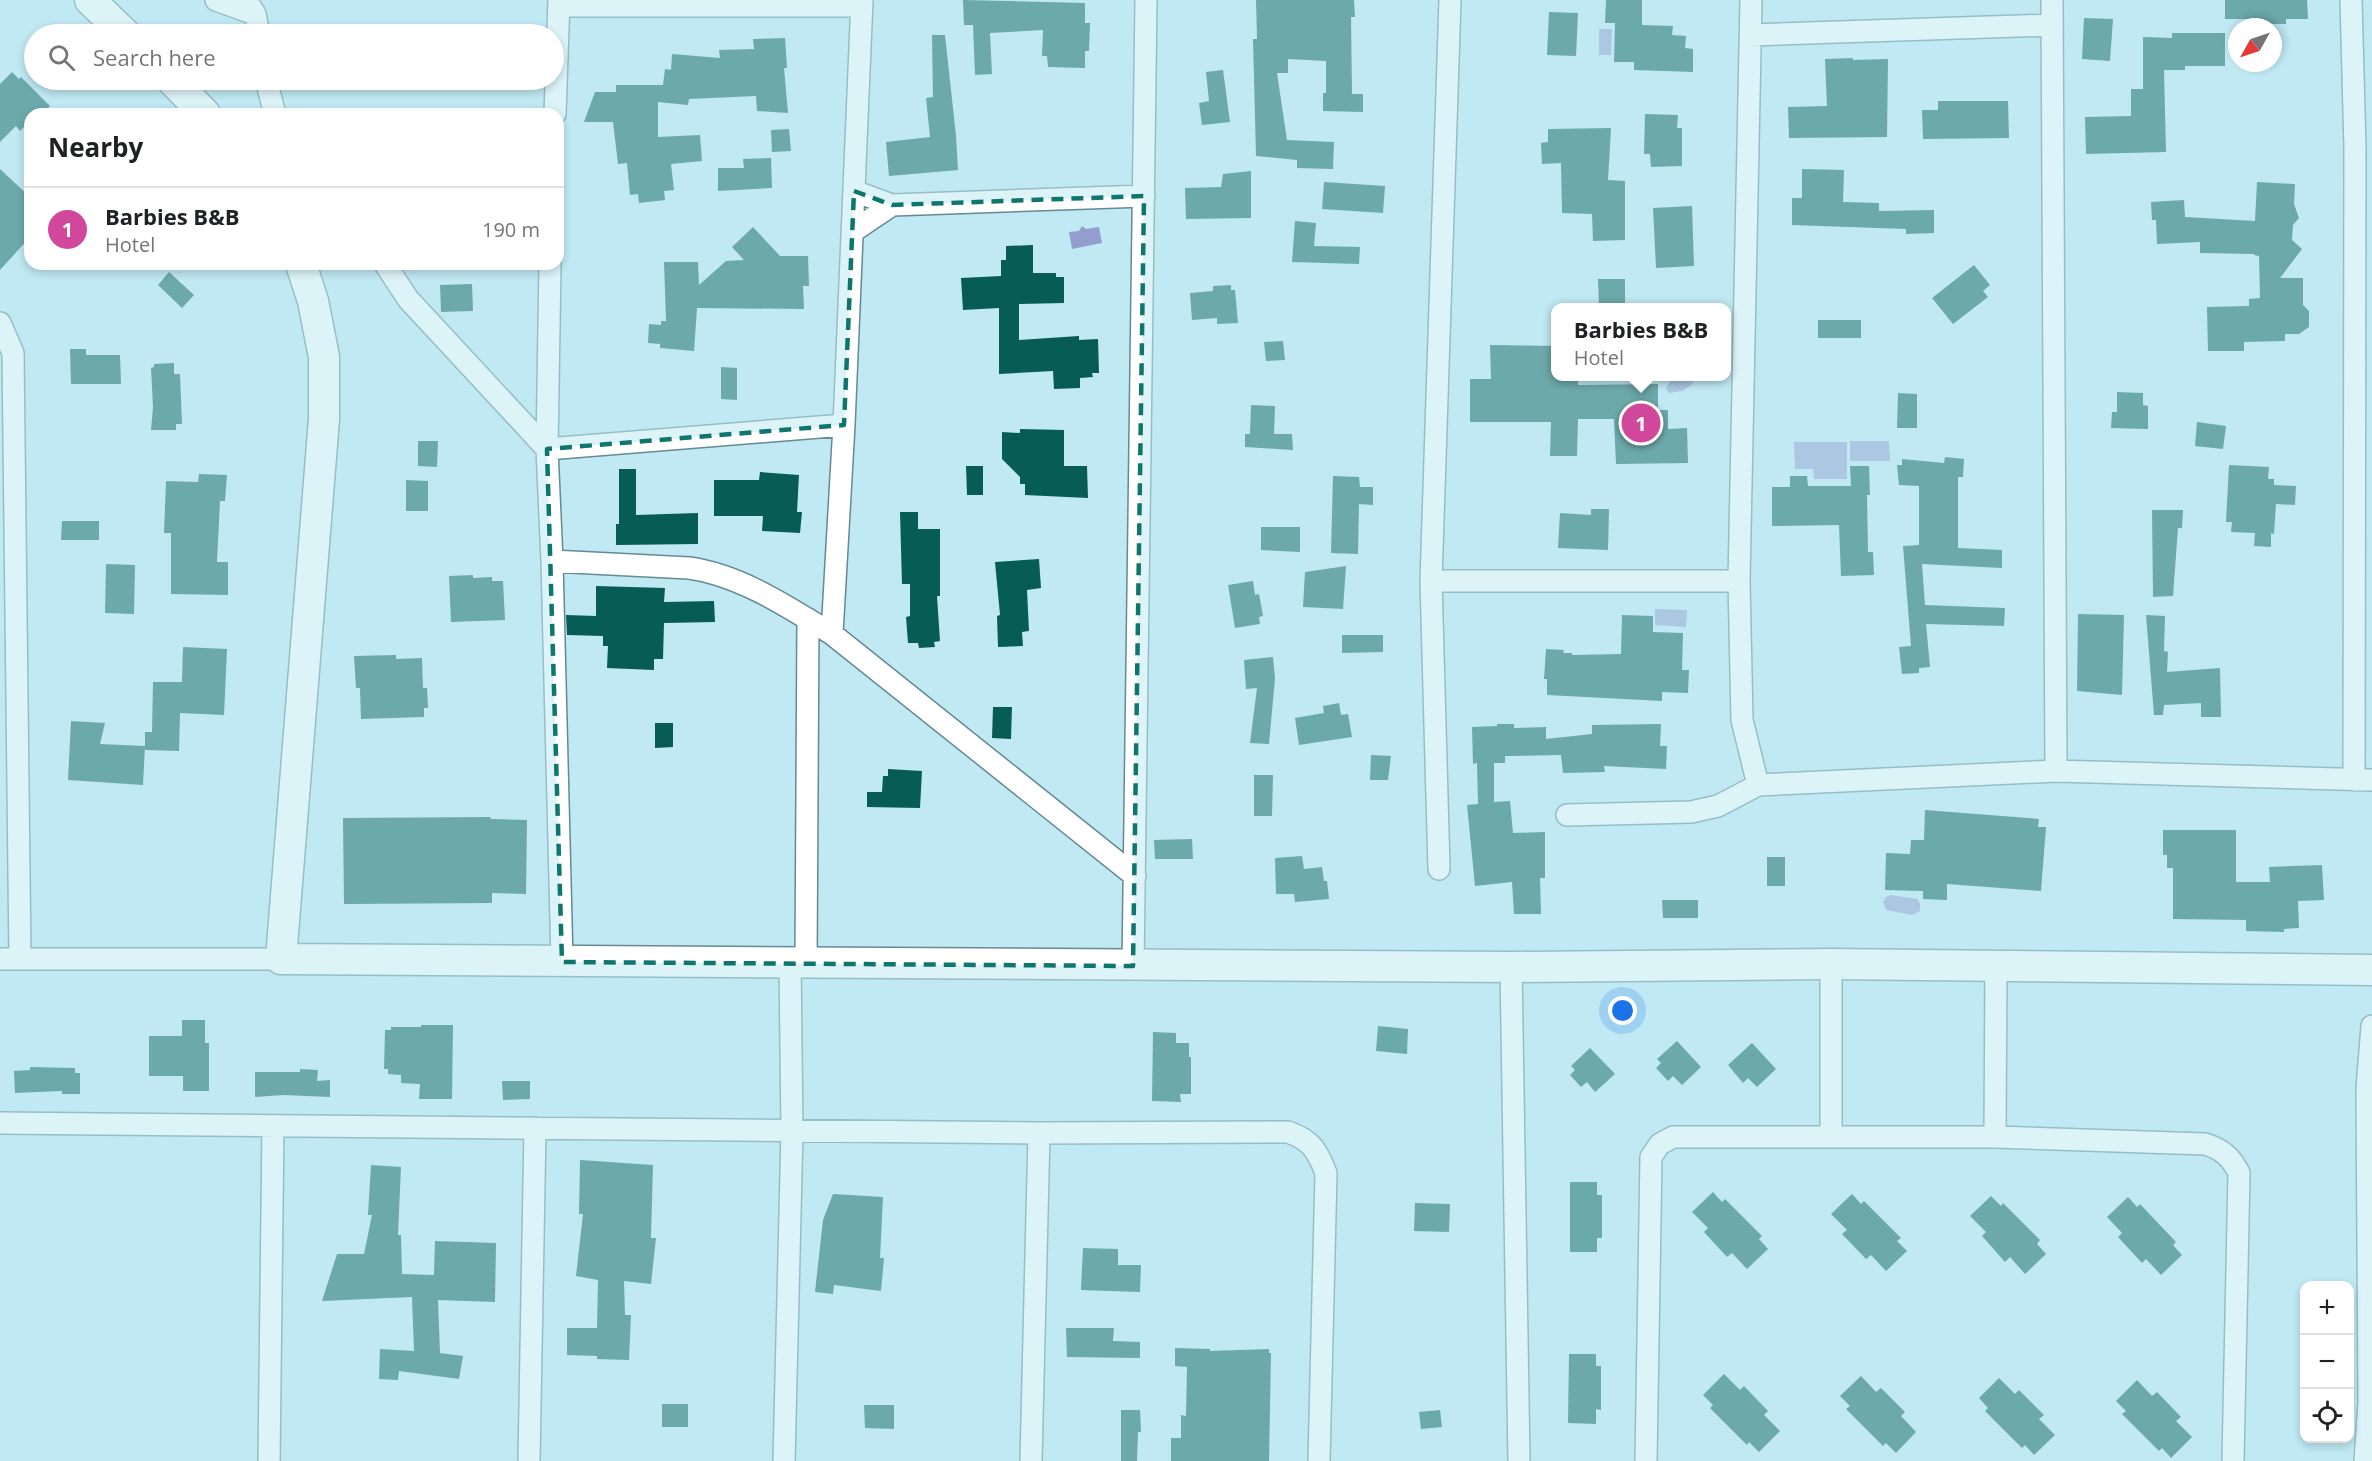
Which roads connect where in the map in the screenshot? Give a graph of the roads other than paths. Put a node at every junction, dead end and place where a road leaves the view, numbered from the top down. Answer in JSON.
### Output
{"nodes":[{"id":1,"x":90,"y":0,"type":"edge"},
{"id":2,"x":216,"y":0,"type":"edge"},
{"id":3,"x":1146,"y":0,"type":"edge"},
{"id":4,"x":1450,"y":0,"type":"edge"},
{"id":5,"x":1751,"y":0,"type":"edge"},
{"id":6,"x":2052,"y":0,"type":"edge"},
{"id":7,"x":2351,"y":0,"type":"edge"},
{"id":8,"x":559,"y":3,"type":"edge"},
{"id":9,"x":862,"y":3,"type":"edge"},
{"id":10,"x":253,"y":16,"type":"edge"},
{"id":11,"x":115,"y":24,"type":"edge"},
{"id":12,"x":558,"y":24,"type":"edge"},
{"id":13,"x":2052,"y":25,"type":"junction"},
{"id":14,"x":1750,"y":35,"type":"junction"},
{"id":15,"x":181,"y":90,"type":"edge"},
{"id":16,"x":269,"y":90,"type":"edge"},
{"id":17,"x":556,"y":90,"type":"edge"},
{"id":18,"x":199,"y":108,"type":"edge"},
{"id":19,"x":273,"y":108,"type":"edge"},
{"id":20,"x":555,"y":108,"type":"edge"},
{"id":21,"x":2363,"y":148,"type":"edge"},
{"id":22,"x":854,"y":191,"type":"junction"},
{"id":23,"x":1144,"y":196,"type":"junction"},
{"id":24,"x":892,"y":205,"type":"junction"},
{"id":25,"x":852,"y":232,"type":"junction"},
{"id":26,"x":303,"y":270,"type":"edge"},
{"id":27,"x":389,"y":270,"type":"edge"},
{"id":28,"x":550,"y":270,"type":"edge"},
{"id":29,"x":0,"y":323,"type":"edge"},
{"id":30,"x":844,"y":425,"type":"junction"},
{"id":31,"x":547,"y":449,"type":"junction"},
{"id":32,"x":552,"y":561,"type":"junction"},
{"id":33,"x":1431,"y":581,"type":"junction"},
{"id":34,"x":1739,"y":581,"type":"junction"},
{"id":35,"x":808,"y":619,"type":"junction"},
{"id":36,"x":832,"y":634,"type":"junction"},
{"id":37,"x":2056,"y":771,"type":"junction"},
{"id":38,"x":2363,"y":780,"type":"edge"},
{"id":39,"x":1758,"y":785,"type":"junction"},
{"id":40,"x":1567,"y":815,"type":"dead end"},
{"id":41,"x":1439,"y":869,"type":"dead end"},
{"id":42,"x":1135,"y":876,"type":"junction"},
{"id":43,"x":10,"y":959,"type":"edge"},
{"id":44,"x":281,"y":959,"type":"junction"},
{"id":45,"x":562,"y":962,"type":"junction"},
{"id":46,"x":798,"y":963,"type":"junction"},
{"id":47,"x":1831,"y":964,"type":"junction"},
{"id":48,"x":1996,"y":965,"type":"junction"},
{"id":49,"x":1133,"y":966,"type":"junction"},
{"id":50,"x":1510,"y":967,"type":"junction"},
{"id":51,"x":2372,"y":970,"type":"edge"},
{"id":52,"x":2372,"y":1026,"type":"edge"},
{"id":53,"x":0,"y":1123,"type":"edge"},
{"id":54,"x":273,"y":1126,"type":"junction"},
{"id":55,"x":535,"y":1128,"type":"junction"},
{"id":56,"x":792,"y":1131,"type":"junction"},
{"id":57,"x":1039,"y":1133,"type":"junction"},
{"id":58,"x":1831,"y":1137,"type":"junction"},
{"id":59,"x":1995,"y":1137,"type":"junction"},
{"id":60,"x":2371,"y":1402,"type":"edge"},
{"id":61,"x":269,"y":1461,"type":"edge"},
{"id":62,"x":529,"y":1461,"type":"edge"},
{"id":63,"x":784,"y":1461,"type":"edge"},
{"id":64,"x":1031,"y":1461,"type":"edge"},
{"id":65,"x":1319,"y":1461,"type":"edge"},
{"id":66,"x":1519,"y":1461,"type":"edge"},
{"id":67,"x":1646,"y":1461,"type":"edge"},
{"id":68,"x":2233,"y":1461,"type":"edge"},
{"id":69,"x":2365,"y":1461,"type":"edge"}],
"edges":[{"from":1,"to":11,"type":"street"},
{"from":2,"to":10,"type":"street"},
{"from":3,"to":23,"type":"street"},
{"from":4,"to":33,"type":"street"},
{"from":5,"to":14,"type":"street"},
{"from":6,"to":13,"type":"street"},
{"from":7,"to":21,"type":"street"},
{"from":8,"to":9,"type":"street"},
{"from":8,"to":12,"type":"street"},
{"from":9,"to":22,"type":"street"},
{"from":13,"to":14,"type":"street"},
{"from":13,"to":37,"type":"street"},
{"from":14,"to":34,"type":"street"},
{"from":15,"to":18,"type":"street"},
{"from":16,"to":19,"type":"street"},
{"from":17,"to":20,"type":"street"},
{"from":21,"to":38,"type":"street"},
{"from":22,"to":24,"type":"street"},
{"from":22,"to":25,"type":"street"},
{"from":23,"to":24,"type":"street"},
{"from":23,"to":42,"type":"street"},
{"from":24,"to":25,"type":"street"},
{"from":25,"to":30,"type":"street"},
{"from":26,"to":44,"type":"street"},
{"from":27,"to":31,"type":"street"},
{"from":28,"to":31,"type":"street"},
{"from":29,"to":43,"type":"street"},
{"from":30,"to":31,"type":"street"},
{"from":30,"to":36,"type":"street"},
{"from":31,"to":32,"type":"street"},
{"from":32,"to":35,"type":"street"},
{"from":32,"to":45,"type":"street"},
{"from":33,"to":34,"type":"street"},
{"from":33,"to":41,"type":"street"},
{"from":34,"to":39,"type":"street"},
{"from":35,"to":36,"type":"street"},
{"from":35,"to":46,"type":"street"},
{"from":36,"to":42,"type":"street"},
{"from":37,"to":38,"type":"street"},
{"from":37,"to":39,"type":"street"},
{"from":39,"to":40,"type":"street"},
{"from":42,"to":49,"type":"street"},
{"from":43,"to":44,"type":"street"},
{"from":44,"to":45,"type":"street"},
{"from":45,"to":46,"type":"street"},
{"from":46,"to":49,"type":"street"},
{"from":46,"to":56,"type":"street"},
{"from":47,"to":48,"type":"street"},
{"from":47,"to":50,"type":"street"},
{"from":47,"to":58,"type":"street"},
{"from":48,"to":51,"type":"street"},
{"from":48,"to":59,"type":"street"},
{"from":49,"to":50,"type":"street"},
{"from":50,"to":66,"type":"street"},
{"from":52,"to":60,"type":"street"},
{"from":53,"to":54,"type":"street"},
{"from":54,"to":55,"type":"street"},
{"from":54,"to":61,"type":"street"},
{"from":55,"to":56,"type":"street"},
{"from":55,"to":62,"type":"street"},
{"from":56,"to":57,"type":"street"},
{"from":56,"to":63,"type":"street"},
{"from":57,"to":64,"type":"street"},
{"from":57,"to":65,"type":"street"},
{"from":58,"to":59,"type":"street"},
{"from":58,"to":67,"type":"street"},
{"from":59,"to":68,"type":"street"},
{"from":60,"to":69,"type":"street"}]}
